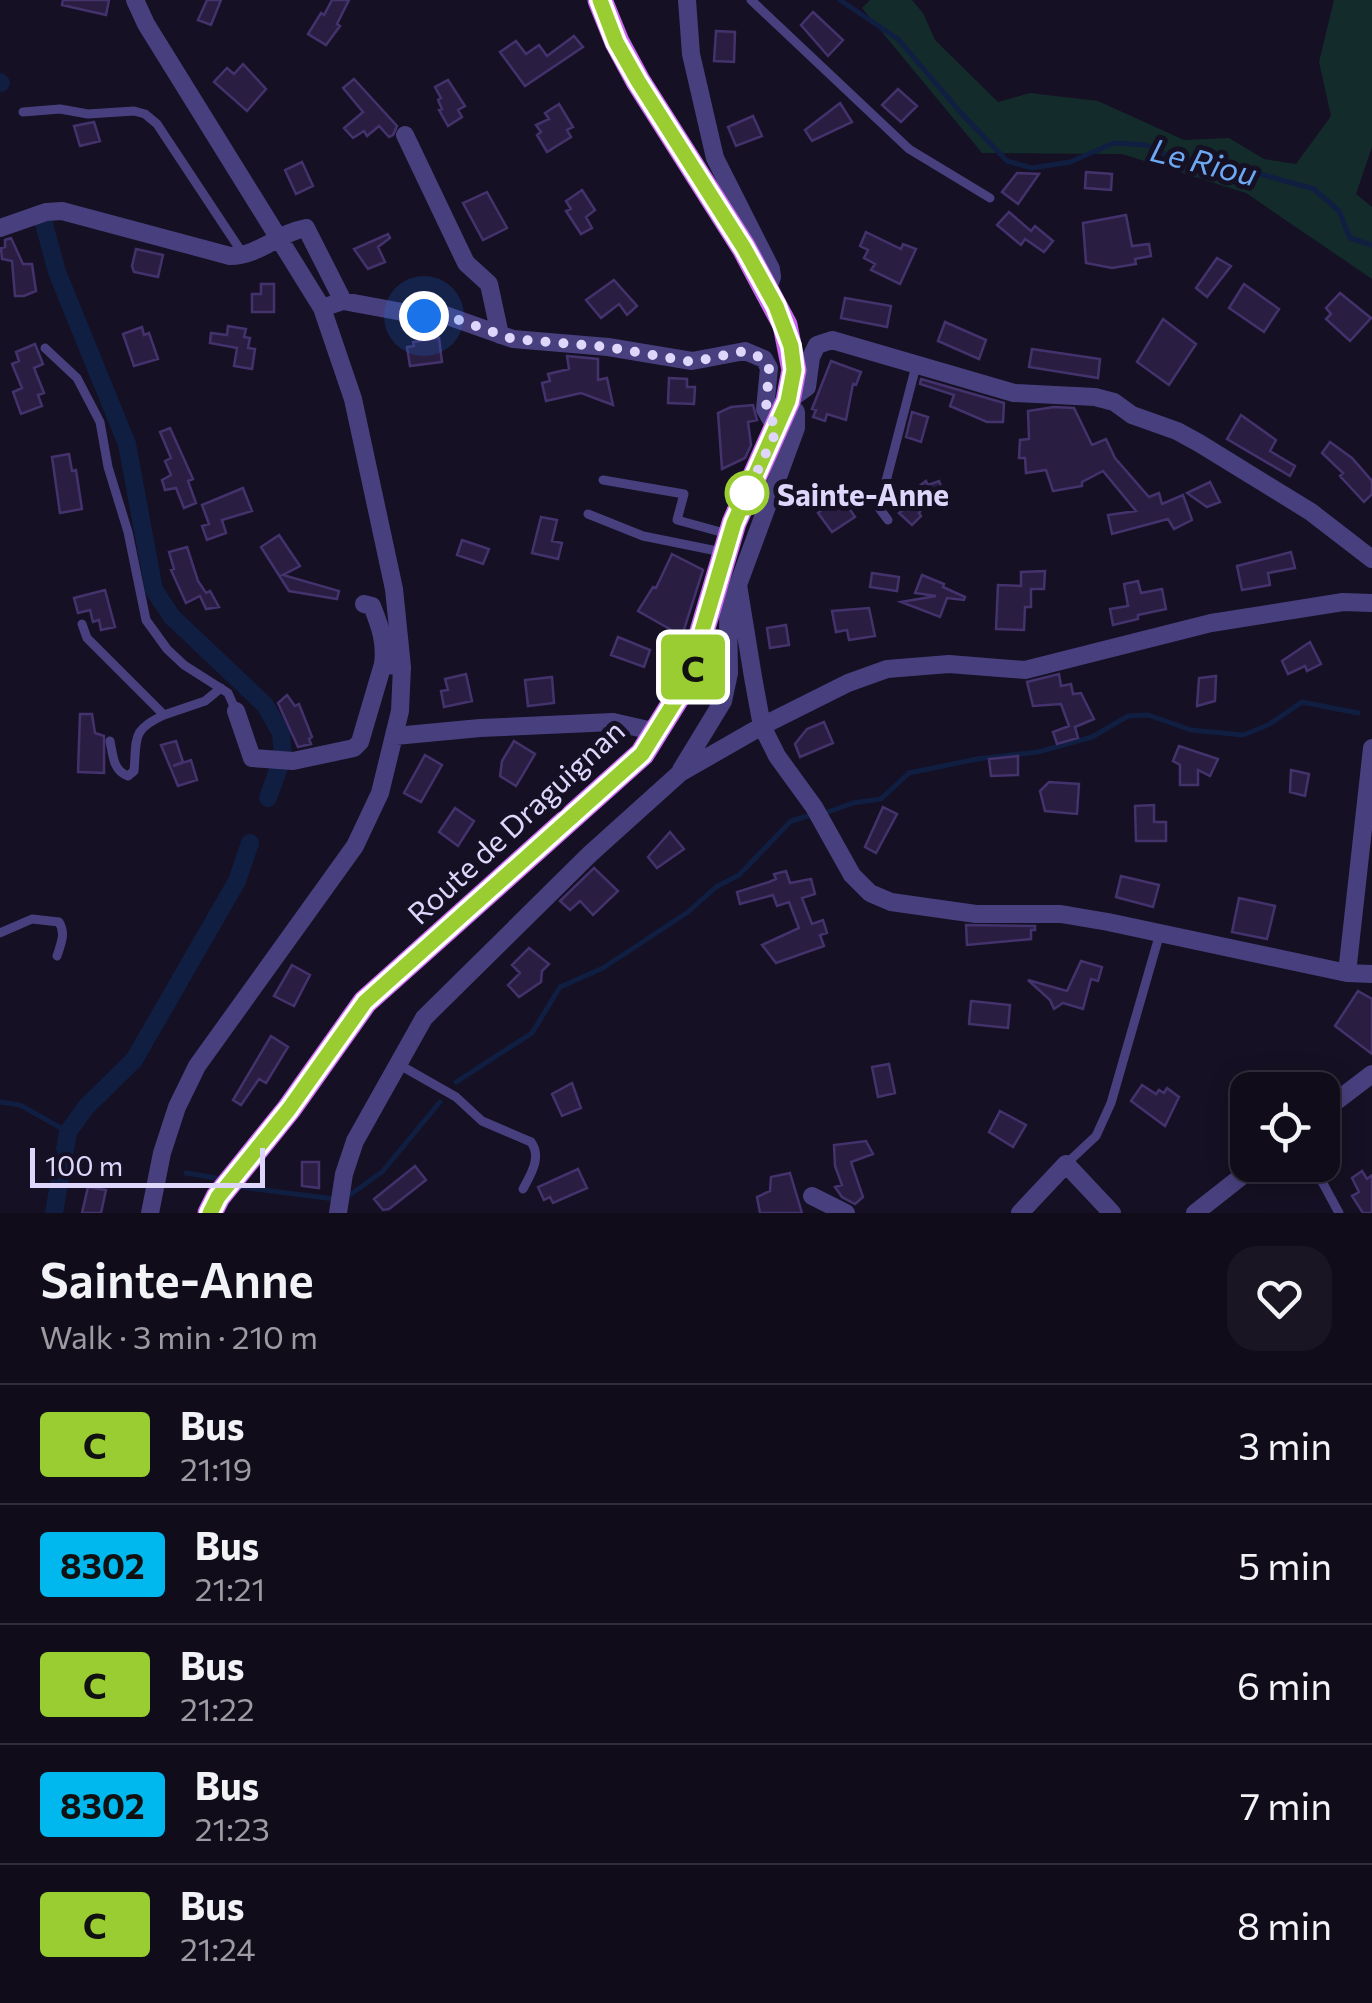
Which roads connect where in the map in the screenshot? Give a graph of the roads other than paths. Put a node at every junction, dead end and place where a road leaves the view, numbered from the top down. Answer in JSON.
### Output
{"nodes":[{"id":1,"x":135,"y":0,"type":"edge"},
{"id":2,"x":600,"y":0,"type":"edge"},
{"id":3,"x":687,"y":0,"type":"edge"},
{"id":4,"x":751,"y":0,"type":"edge"},
{"id":5,"x":23,"y":112,"type":"dead end"},
{"id":6,"x":405,"y":135,"type":"dead end"},
{"id":7,"x":990,"y":198,"type":"dead end"},
{"id":8,"x":0,"y":228,"type":"edge"},
{"id":9,"x":253,"y":252,"type":"junction"},
{"id":10,"x":768,"y":288,"type":"junction"},
{"id":11,"x":343,"y":301,"type":"junction"},
{"id":12,"x":322,"y":308,"type":"junction"},
{"id":13,"x":500,"y":334,"type":"junction"},
{"id":14,"x":45,"y":348,"type":"dead end"},
{"id":15,"x":916,"y":363,"type":"junction"},
{"id":16,"x":788,"y":401,"type":"junction"},
{"id":17,"x":777,"y":430,"type":"junction"},
{"id":18,"x":603,"y":480,"type":"dead end"},
{"id":19,"x":588,"y":514,"type":"dead end"},
{"id":20,"x":888,"y":520,"type":"dead end"},
{"id":21,"x":727,"y":543,"type":"junction"},
{"id":22,"x":1372,"y":559,"type":"edge"},
{"id":23,"x":738,"y":585,"type":"junction"},
{"id":24,"x":1369,"y":600,"type":"edge"},
{"id":25,"x":364,"y":604,"type":"dead end"},
{"id":26,"x":82,"y":624,"type":"dead end"},
{"id":27,"x":383,"y":664,"type":"junction"},
{"id":28,"x":402,"y":667,"type":"junction"},
{"id":29,"x":221,"y":688,"type":"junction"},
{"id":30,"x":236,"y":711,"type":"joint"},
{"id":31,"x":164,"y":715,"type":"junction"},
{"id":32,"x":762,"y":726,"type":"junction"},
{"id":33,"x":657,"y":732,"type":"junction"},
{"id":34,"x":395,"y":736,"type":"junction"},
{"id":35,"x":110,"y":741,"type":"dead end"},
{"id":36,"x":1372,"y":748,"type":"edge"},
{"id":37,"x":680,"y":773,"type":"junction"},
{"id":38,"x":0,"y":934,"type":"edge"},
{"id":39,"x":1160,"y":934,"type":"junction"},
{"id":40,"x":56,"y":956,"type":"dead end"},
{"id":41,"x":1347,"y":974,"type":"junction"},
{"id":42,"x":1372,"y":974,"type":"edge"},
{"id":43,"x":396,"y":1063,"type":"junction"},
{"id":44,"x":1372,"y":1074,"type":"edge"},
{"id":45,"x":1340,"y":1098,"type":"edge"},
{"id":46,"x":1066,"y":1164,"type":"junction"},
{"id":47,"x":1234,"y":1182,"type":"edge"},
{"id":48,"x":1322,"y":1182,"type":"edge"},
{"id":49,"x":523,"y":1189,"type":"dead end"},
{"id":50,"x":812,"y":1196,"type":"dead end"},
{"id":51,"x":150,"y":1213,"type":"edge"},
{"id":52,"x":210,"y":1213,"type":"edge"},
{"id":53,"x":338,"y":1213,"type":"edge"},
{"id":54,"x":846,"y":1213,"type":"edge"},
{"id":55,"x":1020,"y":1213,"type":"edge"},
{"id":56,"x":1112,"y":1213,"type":"edge"},
{"id":57,"x":1195,"y":1213,"type":"edge"},
{"id":58,"x":1338,"y":1213,"type":"edge"}],
"edges":[{"from":1,"to":12,"type":"street"},
{"from":2,"to":10,"type":"main road","name":"Route de Draguignan"},
{"from":3,"to":10,"type":"street"},
{"from":4,"to":7,"type":"lane"},
{"from":5,"to":9,"type":"lane"},
{"from":6,"to":13,"type":"street"},
{"from":8,"to":9,"type":"street"},
{"from":9,"to":11,"type":"street"},
{"from":10,"to":16,"type":"main road","name":"Route de Draguignan"},
{"from":11,"to":12,"type":"street"},
{"from":11,"to":13,"type":"street"},
{"from":12,"to":28,"type":"street"},
{"from":13,"to":17,"type":"street"},
{"from":14,"to":29,"type":"lane"},
{"from":15,"to":16,"type":"street"},
{"from":15,"to":20,"type":"lane"},
{"from":15,"to":22,"type":"street"},
{"from":16,"to":17,"type":"main road","name":"Route de Draguignan"},
{"from":16,"to":23,"type":"street"},
{"from":17,"to":21,"type":"main road","name":"Route de Draguignan"},
{"from":18,"to":21,"type":"lane"},
{"from":19,"to":21,"type":"lane"},
{"from":21,"to":33,"type":"main road","name":"Route de Draguignan"},
{"from":23,"to":32,"type":"street"},
{"from":23,"to":37,"type":"street"},
{"from":24,"to":32,"type":"street"},
{"from":25,"to":27,"type":"street"},
{"from":26,"to":31,"type":"lane"},
{"from":27,"to":28,"type":"street"},
{"from":27,"to":30,"type":"street"},
{"from":28,"to":34,"type":"street"},
{"from":29,"to":30,"type":"lane"},
{"from":29,"to":31,"type":"lane"},
{"from":31,"to":35,"type":"lane"},
{"from":32,"to":37,"type":"street"},
{"from":32,"to":39,"type":"street"},
{"from":33,"to":34,"type":"street"},
{"from":33,"to":52,"type":"main road","name":"Route de Draguignan"},
{"from":34,"to":51,"type":"street"},
{"from":36,"to":41,"type":"street"},
{"from":37,"to":43,"type":"street"},
{"from":38,"to":40,"type":"lane"},
{"from":39,"to":41,"type":"street"},
{"from":39,"to":46,"type":"lane"},
{"from":41,"to":42,"type":"street"},
{"from":43,"to":49,"type":"lane"},
{"from":43,"to":53,"type":"street"},
{"from":44,"to":45,"type":"street"},
{"from":46,"to":55,"type":"street"},
{"from":46,"to":56,"type":"street"},
{"from":47,"to":57,"type":"street"},
{"from":48,"to":58,"type":"lane"},
{"from":50,"to":54,"type":"street"}]}
